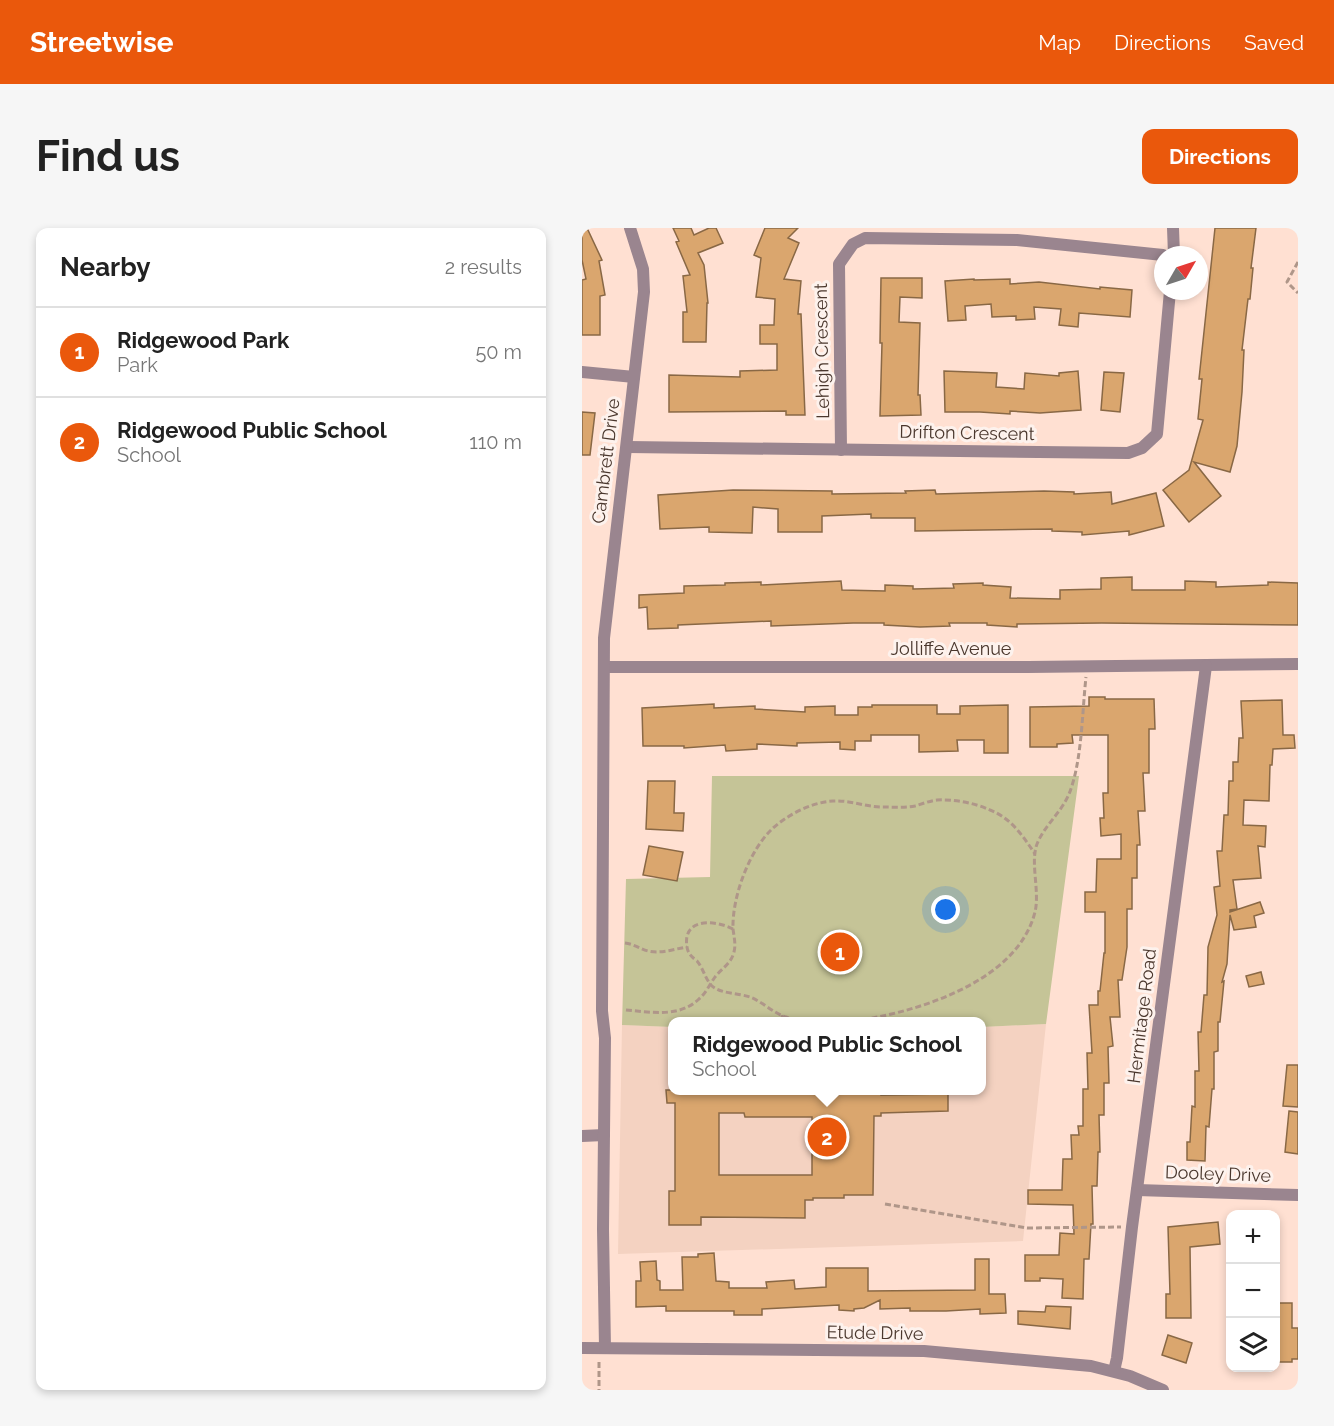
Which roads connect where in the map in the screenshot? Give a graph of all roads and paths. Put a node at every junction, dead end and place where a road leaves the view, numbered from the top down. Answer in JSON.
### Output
{"nodes":[{"id":1,"x":630,"y":228,"type":"edge"},
{"id":2,"x":1173,"y":228,"type":"edge"},
{"id":3,"x":1173,"y":246,"type":"edge"},
{"id":4,"x":1154,"y":254,"type":"edge"},
{"id":5,"x":1298,"y":262,"type":"edge"},
{"id":6,"x":1298,"y":293,"type":"edge"},
{"id":7,"x":1169,"y":300,"type":"edge"},
{"id":8,"x":582,"y":372,"type":"edge"},
{"id":9,"x":634,"y":377,"type":"junction"},
{"id":10,"x":627,"y":447,"type":"junction"},
{"id":11,"x":841,"y":450,"type":"junction"},
{"id":12,"x":1298,"y":664,"type":"edge"},
{"id":13,"x":1206,"y":666,"type":"junction"},
{"id":14,"x":605,"y":667,"type":"junction"},
{"id":15,"x":1087,"y":667,"type":"junction"},
{"id":16,"x":1035,"y":854,"type":"junction"},
{"id":17,"x":734,"y":929,"type":"junction"},
{"id":18,"x":625,"y":943,"type":"dead end"},
{"id":19,"x":687,"y":947,"type":"junction"},
{"id":20,"x":711,"y":984,"type":"junction"},
{"id":21,"x":626,"y":1010,"type":"dead end"},
{"id":22,"x":782,"y":1015,"type":"joint"},
{"id":23,"x":789,"y":1017,"type":"edge"},
{"id":24,"x":880,"y":1017,"type":"edge"},
{"id":25,"x":604,"y":1135,"type":"junction"},
{"id":26,"x":582,"y":1136,"type":"edge"},
{"id":27,"x":1137,"y":1190,"type":"junction"},
{"id":28,"x":1298,"y":1195,"type":"edge"},
{"id":29,"x":885,"y":1204,"type":"dead end"},
{"id":30,"x":1132,"y":1227,"type":"junction"},
{"id":31,"x":582,"y":1348,"type":"edge"},
{"id":32,"x":601,"y":1353,"type":"junction"},
{"id":33,"x":1114,"y":1371,"type":"junction"},
{"id":34,"x":599,"y":1390,"type":"edge"},
{"id":35,"x":1163,"y":1390,"type":"edge"}],
"edges":[{"from":1,"to":9,"type":"street","name":"Cambrett Drive"},
{"from":2,"to":3,"type":"street"},
{"from":4,"to":11,"type":"street","name":"Lehigh Crescent"},
{"from":5,"to":6,"type":"path"},
{"from":7,"to":11,"type":"street","name":"Drifton Crescent"},
{"from":8,"to":9,"type":"street"},
{"from":9,"to":10,"type":"street","name":"Cambrett Drive"},
{"from":10,"to":11,"type":"street","name":"Drifton Crescent"},
{"from":10,"to":14,"type":"street","name":"Cambrett Drive"},
{"from":12,"to":13,"type":"street","name":"Jolliffe Avenue"},
{"from":13,"to":15,"type":"street","name":"Jolliffe Avenue"},
{"from":13,"to":27,"type":"street","name":"Hermitage Road"},
{"from":14,"to":15,"type":"street","name":"Jolliffe Avenue"},
{"from":14,"to":25,"type":"street","name":"Cambrett Drive"},
{"from":15,"to":16,"type":"path"},
{"from":16,"to":17,"type":"path"},
{"from":16,"to":24,"type":"path"},
{"from":17,"to":19,"type":"path"},
{"from":17,"to":20,"type":"path"},
{"from":18,"to":19,"type":"path"},
{"from":19,"to":20,"type":"path"},
{"from":20,"to":21,"type":"path"},
{"from":20,"to":22,"type":"path"},
{"from":22,"to":23,"type":"path"},
{"from":25,"to":26,"type":"street"},
{"from":25,"to":32,"type":"street","name":"Cambrett Drive"},
{"from":27,"to":28,"type":"street","name":"Dooley Drive"},
{"from":27,"to":30,"type":"street","name":"Hermitage Road"},
{"from":29,"to":30,"type":"path"},
{"from":30,"to":33,"type":"street","name":"Hermitage Road"},
{"from":31,"to":32,"type":"street","name":"Etude Drive"},
{"from":32,"to":33,"type":"street","name":"Etude Drive"},
{"from":32,"to":34,"type":"path"},
{"from":33,"to":35,"type":"street","name":"Etude Drive"}]}
